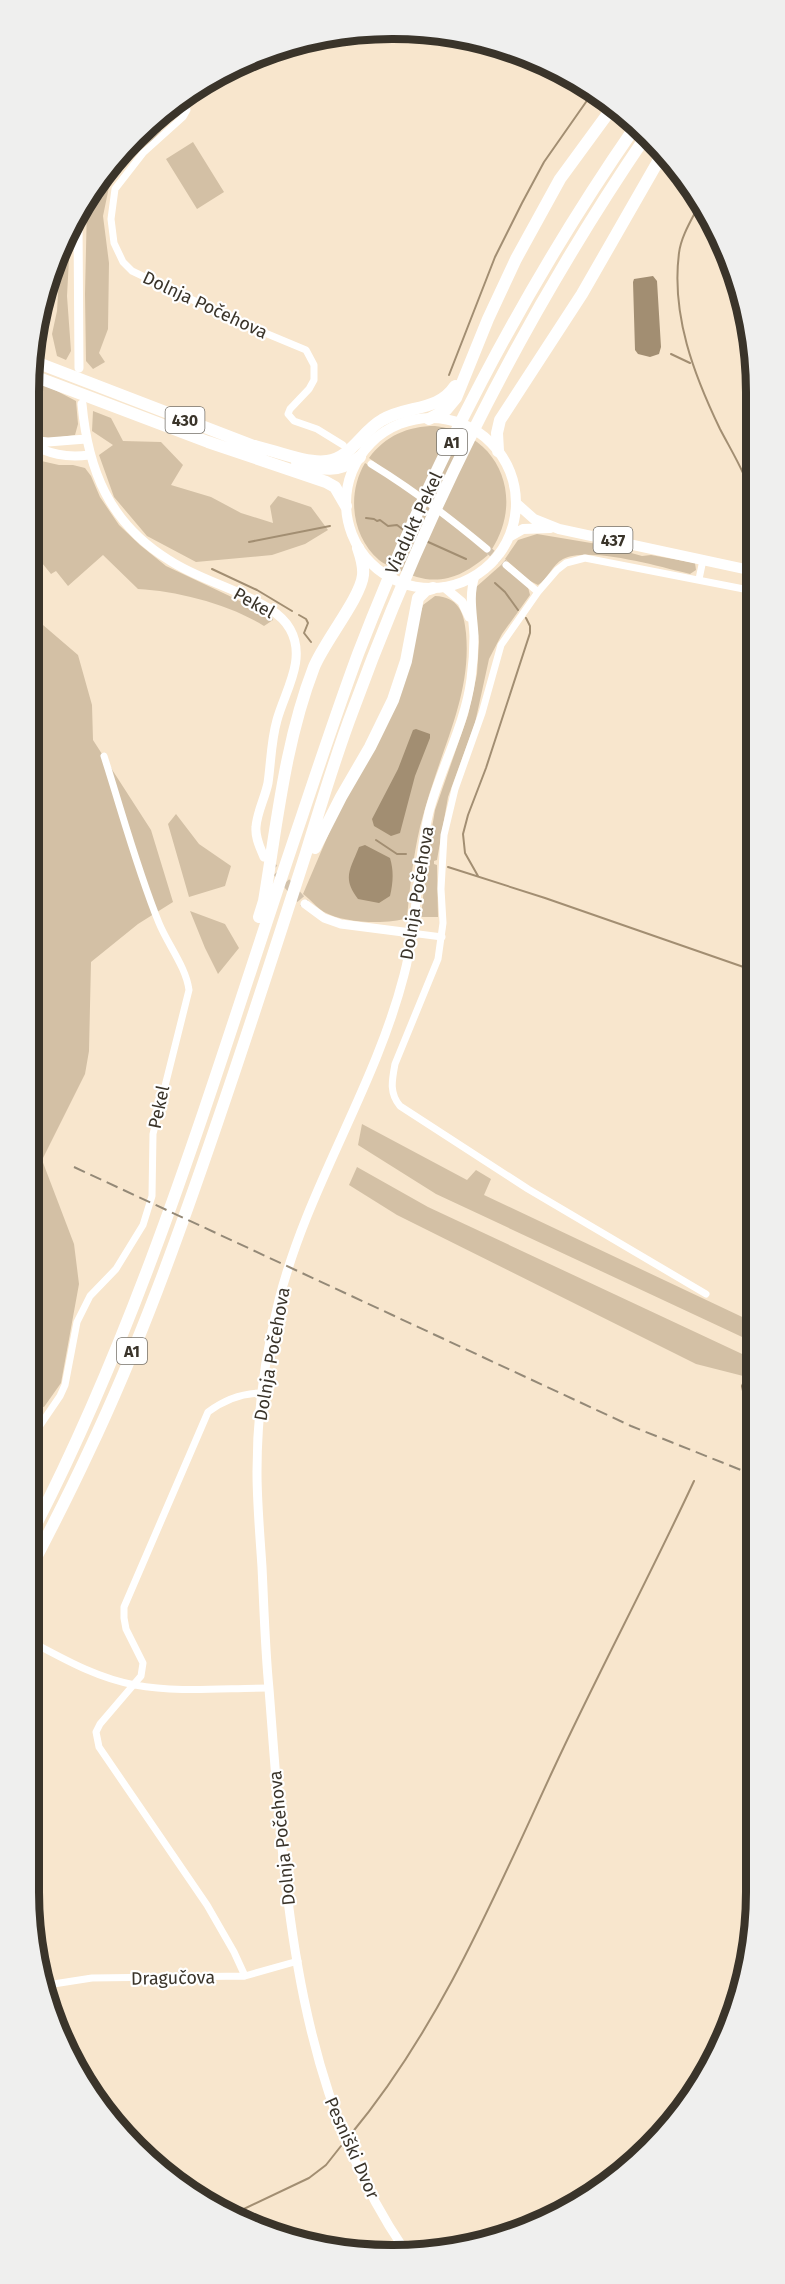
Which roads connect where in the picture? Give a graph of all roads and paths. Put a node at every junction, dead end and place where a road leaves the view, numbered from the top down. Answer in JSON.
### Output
{"nodes":[{"id":1,"x":185,"y":106,"type":"edge"},
{"id":2,"x":609,"y":113,"type":"edge"},
{"id":3,"x":631,"y":132,"type":"edge"},
{"id":4,"x":642,"y":143,"type":"edge"},
{"id":5,"x":659,"y":160,"type":"edge"},
{"id":6,"x":78,"y":230,"type":"edge"},
{"id":7,"x":40,"y":364,"type":"edge"},
{"id":8,"x":468,"y":365,"type":"junction"},
{"id":9,"x":79,"y":368,"type":"dead end"},
{"id":10,"x":40,"y":378,"type":"edge"},
{"id":11,"x":82,"y":404,"type":"dead end"},
{"id":12,"x":429,"y":419,"type":"junction"},
{"id":13,"x":86,"y":439,"type":"junction"},
{"id":14,"x":39,"y":442,"type":"edge"},
{"id":15,"x":343,"y":445,"type":"dead end"},
{"id":16,"x":255,"y":446,"type":"junction"},
{"id":17,"x":39,"y":447,"type":"edge"},
{"id":18,"x":498,"y":451,"type":"junction"},
{"id":19,"x":89,"y":455,"type":"junction"},
{"id":20,"x":360,"y":456,"type":"junction"},
{"id":21,"x":371,"y":464,"type":"dead end"},
{"id":22,"x":516,"y":503,"type":"junction"},
{"id":23,"x":346,"y":506,"type":"junction"},
{"id":24,"x":559,"y":529,"type":"junction"},
{"id":25,"x":509,"y":537,"type":"junction"},
{"id":26,"x":358,"y":548,"type":"junction"},
{"id":27,"x":487,"y":549,"type":"tunnel mouth"},
{"id":28,"x":703,"y":560,"type":"junction"},
{"id":29,"x":506,"y":565,"type":"tunnel mouth"},
{"id":30,"x":746,"y":569,"type":"edge"},
{"id":31,"x":475,"y":576,"type":"junction"},
{"id":32,"x":699,"y":579,"type":"junction"},
{"id":33,"x":439,"y":588,"type":"junction"},
{"id":34,"x":746,"y":589,"type":"edge"},
{"id":35,"x":538,"y":592,"type":"junction"},
{"id":36,"x":472,"y":623,"type":"junction"},
{"id":37,"x":104,"y":756,"type":"dead end"},
{"id":38,"x":264,"y":857,"type":"tunnel mouth"},
{"id":39,"x":291,"y":900,"type":"junction"},
{"id":40,"x":305,"y":904,"type":"tunnel mouth"},
{"id":41,"x":411,"y":933,"type":"junction"},
{"id":42,"x":442,"y":937,"type":"junction"},
{"id":43,"x":252,"y":962,"type":"junction"},
{"id":44,"x":706,"y":1294,"type":"dead end"},
{"id":45,"x":262,"y":1393,"type":"junction"},
{"id":46,"x":39,"y":1427,"type":"edge"},
{"id":47,"x":39,"y":1518,"type":"edge"},
{"id":48,"x":39,"y":1551,"type":"edge"},
{"id":49,"x":39,"y":1646,"type":"edge"},
{"id":50,"x":134,"y":1684,"type":"junction"},
{"id":51,"x":268,"y":1688,"type":"junction"},
{"id":52,"x":298,"y":1961,"type":"junction"},
{"id":53,"x":245,"y":1976,"type":"junction"},
{"id":54,"x":51,"y":1984,"type":"edge"},
{"id":55,"x":314,"y":2041,"type":"joint"},
{"id":56,"x":401,"y":2245,"type":"edge"}],
"edges":[{"from":1,"to":15,"type":"street","name":"Dolnja Počehova"},
{"from":2,"to":8,"type":"highway"},
{"from":3,"to":43,"type":"highway","name":"Viadukt Pekel","number":"A1"},
{"from":4,"to":39,"type":"highway","name":"Viadukt Pekel","number":"A1"},
{"from":5,"to":18,"type":"highway"},
{"from":6,"to":9,"type":"main road"},
{"from":7,"to":16,"type":"highway","number":"430"},
{"from":8,"to":12,"type":"highway"},
{"from":8,"to":16,"type":"highway"},
{"from":10,"to":23,"type":"highway","number":"430"},
{"from":11,"to":13,"type":"main road","name":"Pekel"},
{"from":12,"to":18,"type":"main road","number":"430"},
{"from":12,"to":20,"type":"main road","number":"430"},
{"from":13,"to":14,"type":"main road"},
{"from":13,"to":19,"type":"main road","name":"Pekel"},
{"from":16,"to":20,"type":"highway","number":"430"},
{"from":17,"to":19,"type":"main road"},
{"from":18,"to":22,"type":"main road","number":"430"},
{"from":19,"to":38,"type":"main road","name":"Pekel"},
{"from":20,"to":23,"type":"main road","number":"430"},
{"from":21,"to":27,"type":"street"},
{"from":22,"to":24,"type":"main road","number":"437"},
{"from":22,"to":25,"type":"main road","number":"430"},
{"from":23,"to":26,"type":"main road","number":"430"},
{"from":24,"to":25,"type":"main road"},
{"from":24,"to":28,"type":"main road","number":"437"},
{"from":25,"to":31,"type":"main road","number":"430"},
{"from":26,"to":33,"type":"main road","number":"430"},
{"from":26,"to":43,"type":"highway"},
{"from":28,"to":30,"type":"main road","number":"437"},
{"from":28,"to":32,"type":"street"},
{"from":29,"to":35,"type":"street"},
{"from":31,"to":33,"type":"main road","number":"430"},
{"from":31,"to":36,"type":"main road","name":"Dolnja Počehova"},
{"from":32,"to":34,"type":"street"},
{"from":32,"to":35,"type":"street"},
{"from":33,"to":36,"type":"main road"},
{"from":33,"to":39,"type":"highway"},
{"from":35,"to":42,"type":"street"},
{"from":36,"to":41,"type":"main road","name":"Dolnja Počehova"},
{"from":37,"to":46,"type":"street","name":"Pekel"},
{"from":39,"to":48,"type":"highway","number":"A1"},
{"from":40,"to":41,"type":"main road"},
{"from":41,"to":42,"type":"street"},
{"from":41,"to":45,"type":"main road","name":"Dolnja Počehova"},
{"from":42,"to":44,"type":"street"},
{"from":43,"to":47,"type":"highway","number":"A1"},
{"from":45,"to":50,"type":"street"},
{"from":45,"to":51,"type":"main road","name":"Dolnja Počehova"},
{"from":49,"to":50,"type":"street"},
{"from":50,"to":51,"type":"street"},
{"from":50,"to":53,"type":"street"},
{"from":51,"to":52,"type":"main road","name":"Dolnja Počehova"},
{"from":52,"to":53,"type":"street","name":"Dragučova"},
{"from":52,"to":55,"type":"main road","name":"Dolnja Počehova"},
{"from":53,"to":54,"type":"street","name":"Dragučova"},
{"from":55,"to":56,"type":"main road","name":"Pesniški Dvor"}]}
